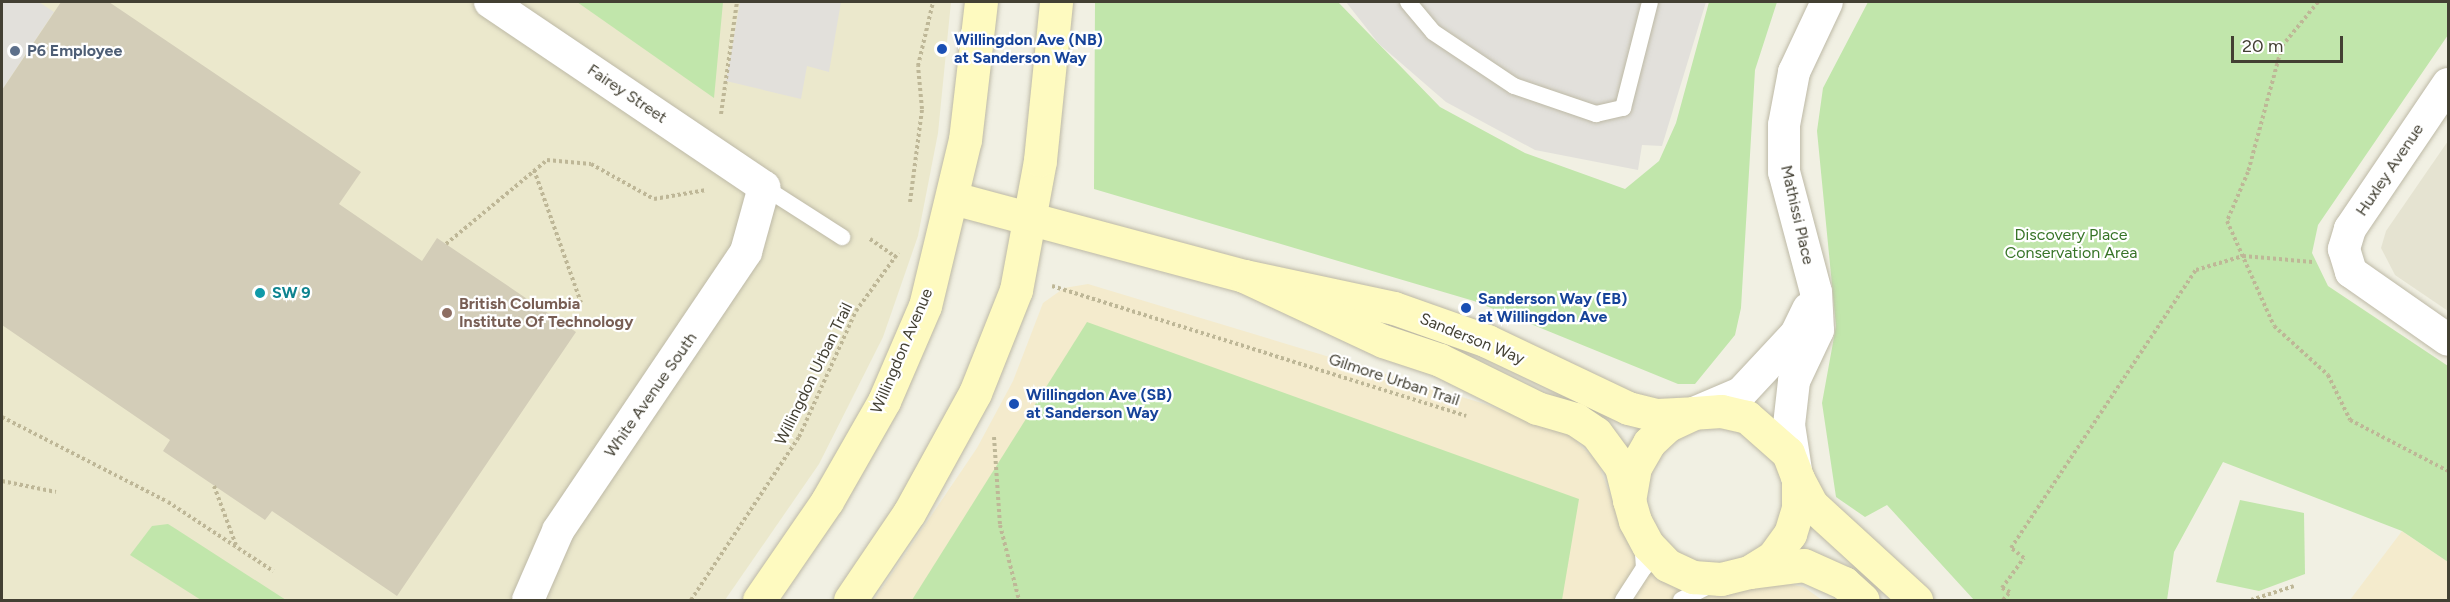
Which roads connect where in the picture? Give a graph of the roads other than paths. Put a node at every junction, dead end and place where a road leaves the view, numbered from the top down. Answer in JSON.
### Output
{"nodes":[{"id":1,"x":490,"y":2,"type":"edge"},
{"id":2,"x":981,"y":2,"type":"edge"},
{"id":3,"x":1056,"y":2,"type":"edge"},
{"id":4,"x":1408,"y":2,"type":"edge"},
{"id":5,"x":1650,"y":2,"type":"edge"},
{"id":6,"x":1827,"y":2,"type":"edge"},
{"id":7,"x":2448,"y":84,"type":"edge"},
{"id":8,"x":764,"y":187,"type":"junction"},
{"id":9,"x":953,"y":198,"type":"junction"},
{"id":10,"x":1030,"y":219,"type":"junction"},
{"id":11,"x":842,"y":237,"type":"dead end"},
{"id":12,"x":1244,"y":276,"type":"junction"},
{"id":13,"x":1816,"y":292,"type":"junction"},
{"id":14,"x":2448,"y":340,"type":"edge"},
{"id":15,"x":1694,"y":413,"type":"junction"},
{"id":16,"x":1798,"y":479,"type":"junction"},
{"id":17,"x":1629,"y":500,"type":"junction"},
{"id":18,"x":1642,"y":535,"type":"junction"},
{"id":19,"x":1735,"y":576,"type":"junction"},
{"id":20,"x":528,"y":600,"type":"edge"},
{"id":21,"x":759,"y":600,"type":"edge"},
{"id":22,"x":850,"y":600,"type":"edge"},
{"id":23,"x":1623,"y":600,"type":"edge"},
{"id":24,"x":1681,"y":600,"type":"edge"},
{"id":25,"x":1863,"y":600,"type":"edge"},
{"id":26,"x":1916,"y":600,"type":"edge"}],
"edges":[{"from":1,"to":8,"type":"street","name":"Fairey Street"},
{"from":2,"to":9,"type":"street","name":"Willingdon Avenue"},
{"from":3,"to":10,"type":"street"},
{"from":4,"to":5,"type":"lane"},
{"from":6,"to":13,"type":"street","name":"Mathissi Place"},
{"from":7,"to":14,"type":"street","name":"Huxley Avenue"},
{"from":8,"to":11,"type":"lane"},
{"from":8,"to":20,"type":"street","name":"White Avenue South"},
{"from":9,"to":10,"type":"street","name":"Sanderson Way"},
{"from":9,"to":21,"type":"street","name":"Willingdon Avenue"},
{"from":10,"to":12,"type":"street","name":"Sanderson Way"},
{"from":10,"to":22,"type":"street"},
{"from":12,"to":15,"type":"street","name":"Sanderson Way"},
{"from":12,"to":17,"type":"street","name":"Sanderson Way"},
{"from":13,"to":15,"type":"street"},
{"from":13,"to":16,"type":"street","name":"Mathissi Place"},
{"from":15,"to":16,"type":"street"},
{"from":15,"to":17,"type":"street"},
{"from":16,"to":19,"type":"street"},
{"from":16,"to":26,"type":"street"},
{"from":17,"to":18,"type":"street"},
{"from":18,"to":19,"type":"street"},
{"from":18,"to":23,"type":"lane"},
{"from":19,"to":24,"type":"lane"},
{"from":19,"to":25,"type":"street"}]}
